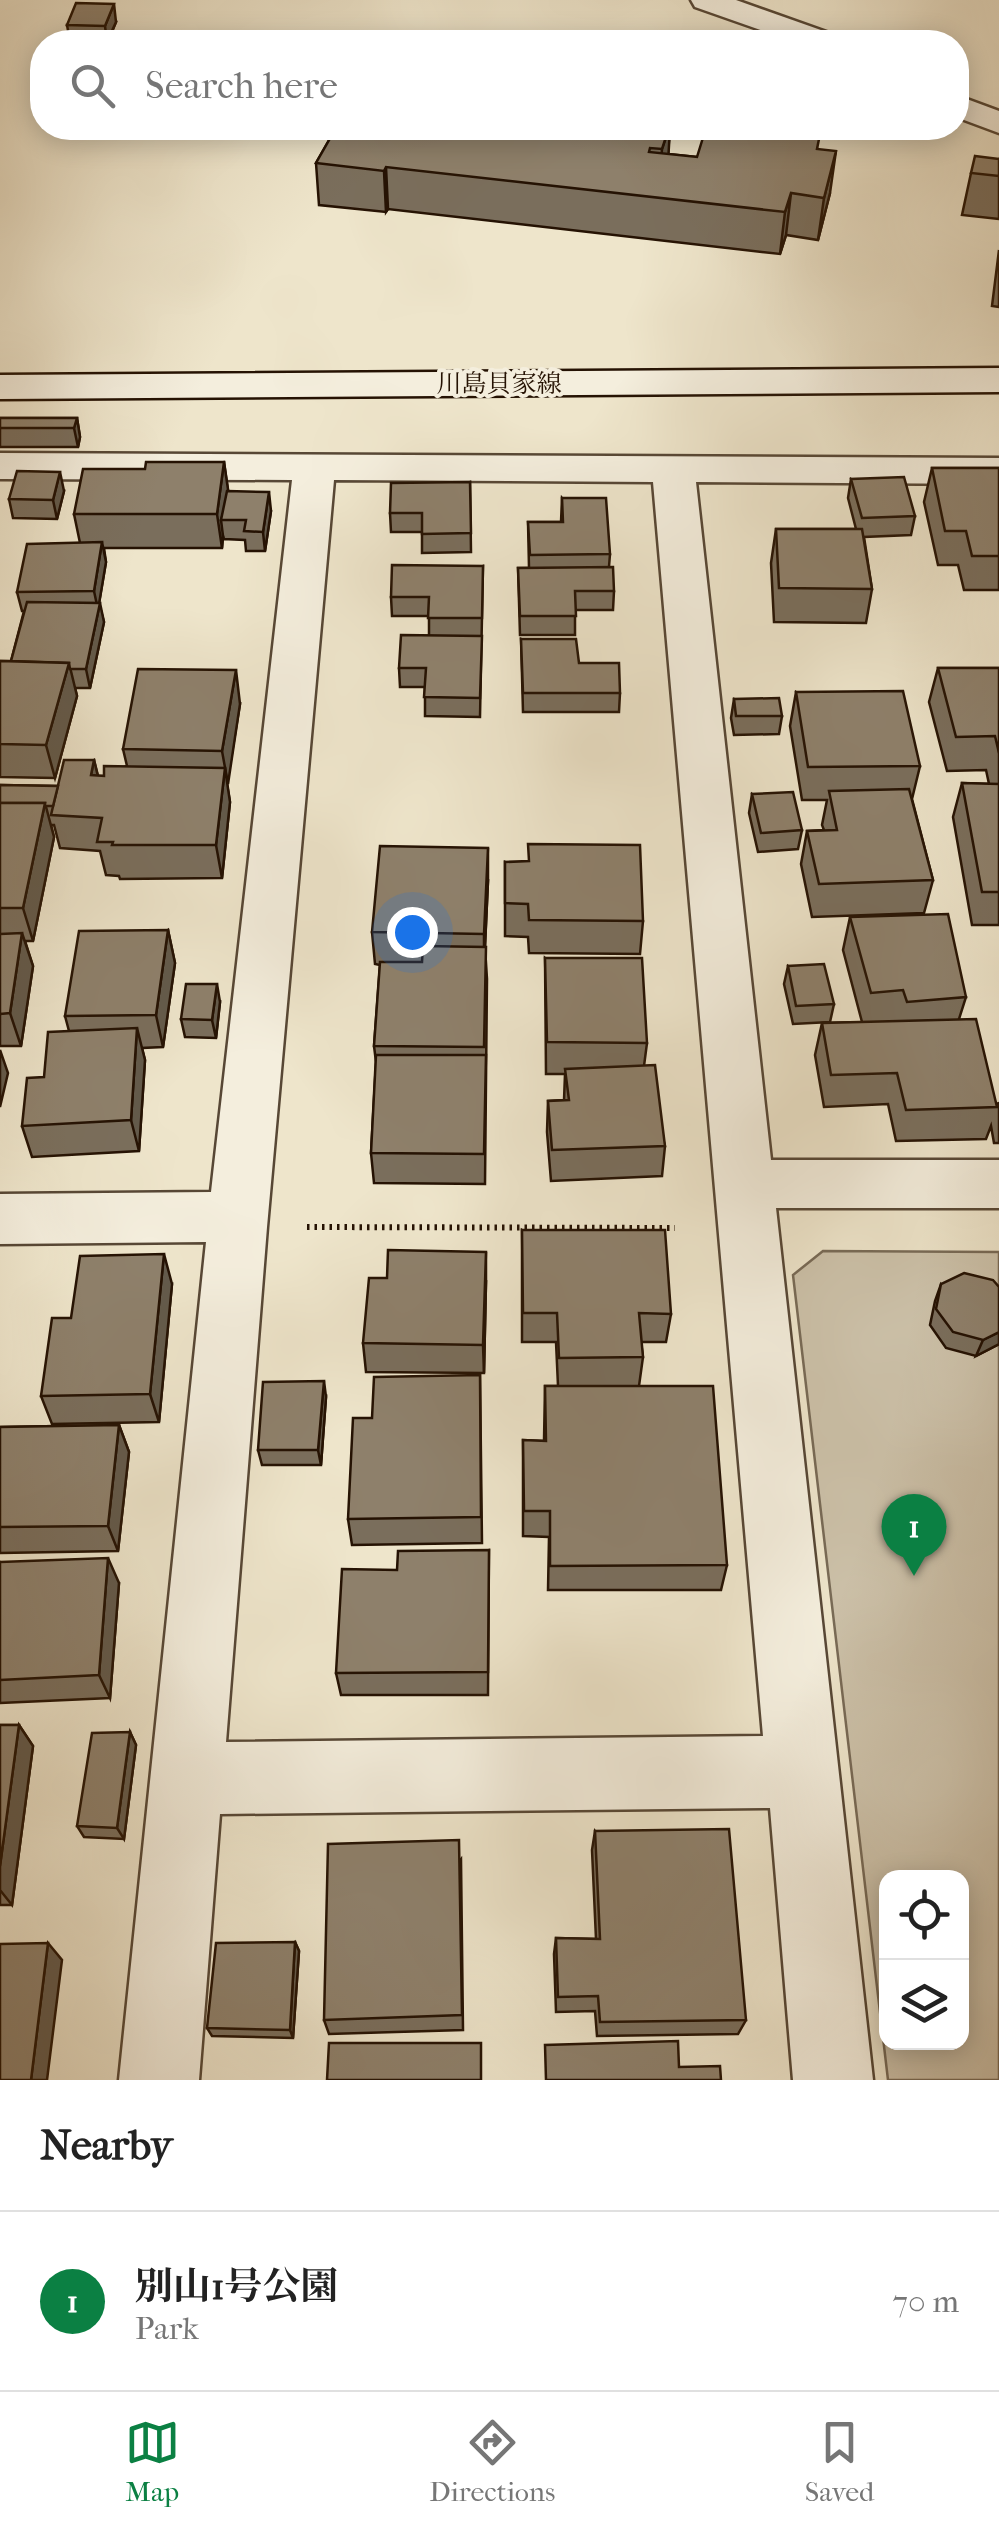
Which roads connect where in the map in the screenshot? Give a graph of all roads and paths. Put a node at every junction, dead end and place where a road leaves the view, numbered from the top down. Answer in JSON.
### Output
{"nodes":[{"id":1,"x":706,"y":0,"type":"edge"},
{"id":2,"x":790,"y":30,"type":"edge"},
{"id":3,"x":969,"y":110,"type":"edge"},
{"id":4,"x":999,"y":123,"type":"edge"},
{"id":5,"x":999,"y":380,"type":"edge"},
{"id":6,"x":0,"y":386,"type":"edge"},
{"id":7,"x":0,"y":466,"type":"edge"},
{"id":8,"x":674,"y":467,"type":"junction"},
{"id":9,"x":314,"y":469,"type":"junction"},
{"id":10,"x":999,"y":471,"type":"edge"},
{"id":11,"x":999,"y":1184,"type":"edge"},
{"id":12,"x":749,"y":1206,"type":"junction"},
{"id":13,"x":0,"y":1219,"type":"edge"},
{"id":14,"x":238,"y":1222,"type":"junction"},
{"id":15,"x":800,"y":1772,"type":"junction"},
{"id":16,"x":189,"y":1778,"type":"junction"},
{"id":17,"x":159,"y":2080,"type":"edge"},
{"id":18,"x":833,"y":2080,"type":"edge"}],
"edges":[{"from":1,"to":2,"type":"street"},
{"from":3,"to":4,"type":"street"},
{"from":5,"to":6,"type":"street","name":"川島貝家線"},
{"from":7,"to":9,"type":"street"},
{"from":8,"to":9,"type":"street"},
{"from":8,"to":10,"type":"street"},
{"from":8,"to":12,"type":"street"},
{"from":9,"to":14,"type":"street"},
{"from":11,"to":12,"type":"street"},
{"from":12,"to":14,"type":"path"},
{"from":12,"to":15,"type":"street"},
{"from":13,"to":14,"type":"street"},
{"from":14,"to":16,"type":"street"},
{"from":15,"to":16,"type":"street"},
{"from":15,"to":18,"type":"street"},
{"from":16,"to":17,"type":"street"}]}
